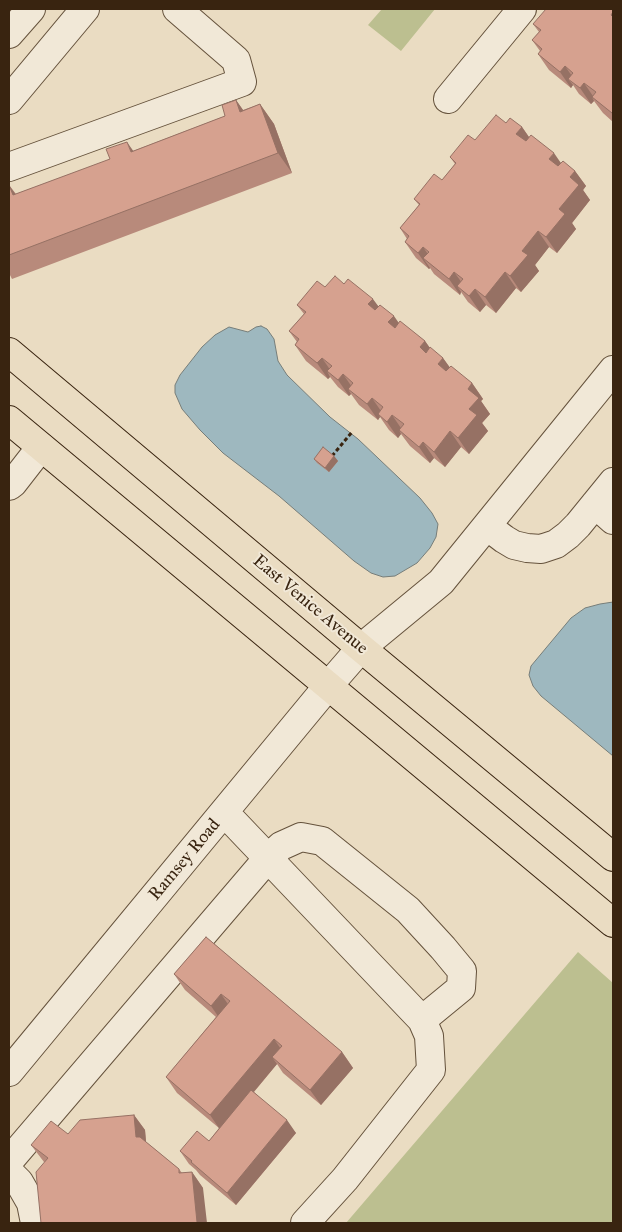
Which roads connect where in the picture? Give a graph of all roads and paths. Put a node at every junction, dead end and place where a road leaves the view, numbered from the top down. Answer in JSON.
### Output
{"nodes":[{"id":1,"x":31,"y":9,"type":"edge"},
{"id":2,"x":85,"y":9,"type":"edge"},
{"id":3,"x":177,"y":9,"type":"edge"},
{"id":4,"x":522,"y":9,"type":"edge"},
{"id":5,"x":9,"y":34,"type":"edge"},
{"id":6,"x":448,"y":99,"type":"dead end"},
{"id":7,"x":9,"y":100,"type":"edge"},
{"id":8,"x":9,"y":167,"type":"edge"},
{"id":9,"x":9,"y":352,"type":"edge"},
{"id":10,"x":613,"y":370,"type":"edge"},
{"id":11,"x":9,"y":420,"type":"edge"},
{"id":12,"x":352,"y":432,"type":"dead end"},
{"id":13,"x":41,"y":447,"type":"junction"},
{"id":14,"x":332,"y":456,"type":"edge"},
{"id":15,"x":613,"y":482,"type":"edge"},
{"id":16,"x":9,"y":486,"type":"edge"},
{"id":17,"x":604,"y":512,"type":"edge"},
{"id":18,"x":487,"y":526,"type":"junction"},
{"id":19,"x":362,"y":648,"type":"junction"},
{"id":20,"x":328,"y":686,"type":"junction"},
{"id":21,"x":224,"y":812,"type":"junction"},
{"id":22,"x":613,"y":857,"type":"edge"},
{"id":23,"x":268,"y":858,"type":"junction"},
{"id":24,"x":613,"y":923,"type":"edge"},
{"id":25,"x":422,"y":1020,"type":"junction"},
{"id":26,"x":9,"y":1072,"type":"edge"},
{"id":27,"x":9,"y":1161,"type":"edge"},
{"id":28,"x":9,"y":1172,"type":"edge"},
{"id":29,"x":35,"y":1223,"type":"edge"},
{"id":30,"x":305,"y":1223,"type":"edge"}],
"edges":[{"from":1,"to":5,"type":"street"},
{"from":2,"to":7,"type":"street"},
{"from":3,"to":8,"type":"street"},
{"from":4,"to":6,"type":"street"},
{"from":9,"to":19,"type":"main road","name":"East Venice Avenue"},
{"from":10,"to":18,"type":"street","name":"Ramsey Road"},
{"from":11,"to":13,"type":"main road"},
{"from":12,"to":14,"type":"path"},
{"from":13,"to":16,"type":"street"},
{"from":13,"to":20,"type":"main road"},
{"from":15,"to":17,"type":"street"},
{"from":17,"to":18,"type":"street"},
{"from":18,"to":19,"type":"street","name":"Ramsey Road"},
{"from":19,"to":20,"type":"street","name":"Ramsey Road"},
{"from":19,"to":22,"type":"main road","name":"East Venice Avenue"},
{"from":20,"to":21,"type":"street","name":"Ramsey Road"},
{"from":20,"to":24,"type":"main road"},
{"from":21,"to":23,"type":"street"},
{"from":21,"to":26,"type":"street","name":"Ramsey Road"},
{"from":23,"to":25,"type":"street"},
{"from":23,"to":25,"type":"street"},
{"from":23,"to":27,"type":"street"},
{"from":25,"to":30,"type":"street"},
{"from":28,"to":29,"type":"street"}]}
